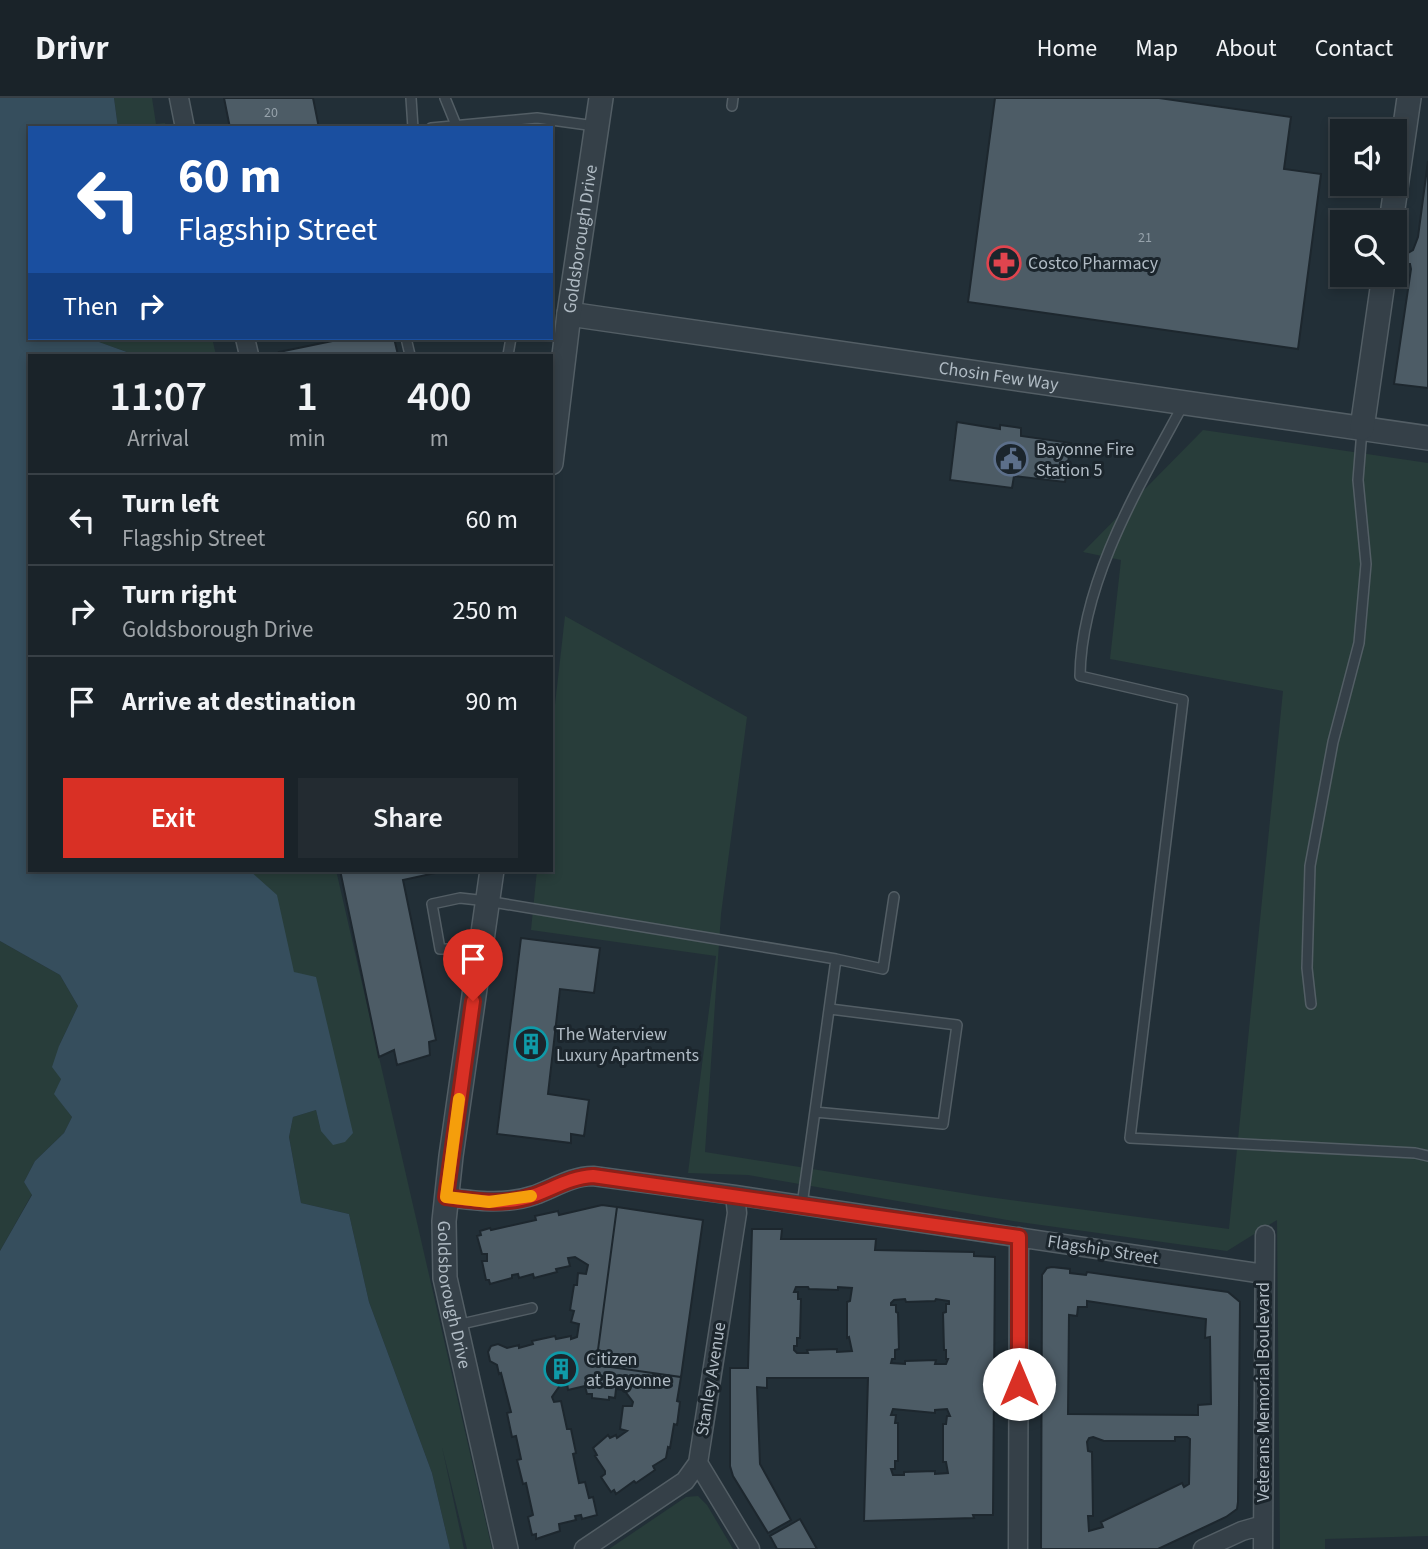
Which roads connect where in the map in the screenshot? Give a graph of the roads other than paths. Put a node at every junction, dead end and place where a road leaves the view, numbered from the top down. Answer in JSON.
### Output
{"nodes":[{"id":1,"x":178,"y":98,"type":"edge"},
{"id":2,"x":411,"y":98,"type":"edge"},
{"id":3,"x":445,"y":98,"type":"edge"},
{"id":4,"x":601,"y":98,"type":"edge"},
{"id":5,"x":1409,"y":98,"type":"edge"},
{"id":6,"x":456,"y":125,"type":"junction"},
{"id":7,"x":185,"y":126,"type":"edge"},
{"id":8,"x":413,"y":126,"type":"edge"},
{"id":9,"x":448,"y":126,"type":"edge"},
{"id":10,"x":597,"y":126,"type":"junction"},
{"id":11,"x":1393,"y":210,"type":"edge"},
{"id":12,"x":1382,"y":287,"type":"edge"},
{"id":13,"x":565,"y":312,"type":"junction"},
{"id":14,"x":1184,"y":402,"type":"junction"},
{"id":15,"x":555,"y":407,"type":"edge"},
{"id":16,"x":1363,"y":428,"type":"junction"},
{"id":17,"x":553,"y":435,"type":"edge"},
{"id":18,"x":1428,"y":438,"type":"edge"},
{"id":19,"x":492,"y":872,"type":"edge"},
{"id":20,"x":894,"y":897,"type":"dead end"},
{"id":21,"x":487,"y":901,"type":"junction"},
{"id":22,"x":480,"y":949,"type":"junction"},
{"id":23,"x":836,"y":959,"type":"junction"},
{"id":24,"x":1311,"y":1004,"type":"dead end"},
{"id":25,"x":830,"y":1009,"type":"junction"},
{"id":26,"x":815,"y":1112,"type":"junction"},
{"id":27,"x":1428,"y":1156,"type":"edge"},
{"id":28,"x":735,"y":1195,"type":"junction"},
{"id":29,"x":446,"y":1197,"type":"junction"},
{"id":30,"x":802,"y":1205,"type":"junction"},
{"id":31,"x":1265,"y":1234,"type":"dead end"},
{"id":32,"x":1019,"y":1237,"type":"junction"},
{"id":33,"x":1264,"y":1274,"type":"junction"},
{"id":34,"x":532,"y":1308,"type":"dead end"},
{"id":35,"x":456,"y":1326,"type":"junction"},
{"id":36,"x":698,"y":1464,"type":"junction"},
{"id":37,"x":1263,"y":1525,"type":"junction"},
{"id":38,"x":1258,"y":1548,"type":"edge"},
{"id":39,"x":506,"y":1549,"type":"edge"},
{"id":40,"x":584,"y":1549,"type":"edge"},
{"id":41,"x":750,"y":1549,"type":"edge"},
{"id":42,"x":1018,"y":1549,"type":"edge"},
{"id":43,"x":1203,"y":1549,"type":"edge"}],
"edges":[{"from":1,"to":7,"type":"street"},
{"from":2,"to":8,"type":"lane"},
{"from":3,"to":6,"type":"lane"},
{"from":4,"to":10,"type":"street","name":"Goldsborough Drive"},
{"from":5,"to":11,"type":"street"},
{"from":6,"to":9,"type":"lane"},
{"from":6,"to":10,"type":"lane"},
{"from":10,"to":13,"type":"street","name":"Goldsborough Drive"},
{"from":12,"to":16,"type":"street"},
{"from":13,"to":14,"type":"street","name":"Chosin Few Way"},
{"from":13,"to":15,"type":"street","name":"Goldsborough Drive"},
{"from":14,"to":16,"type":"street","name":"Chosin Few Way"},
{"from":14,"to":27,"type":"lane"},
{"from":15,"to":17,"type":"street","name":"Goldsborough Drive"},
{"from":16,"to":18,"type":"street","name":"Chosin Few Way"},
{"from":16,"to":24,"type":"lane"},
{"from":19,"to":21,"type":"street","name":"Goldsborough Drive"},
{"from":20,"to":23,"type":"lane"},
{"from":21,"to":22,"type":"street","name":"Goldsborough Drive"},
{"from":21,"to":22,"type":"lane"},
{"from":21,"to":23,"type":"lane"},
{"from":22,"to":29,"type":"street","name":"Goldsborough Drive"},
{"from":23,"to":25,"type":"lane"},
{"from":25,"to":26,"type":"lane"},
{"from":25,"to":26,"type":"lane"},
{"from":26,"to":30,"type":"lane"},
{"from":28,"to":29,"type":"street","name":"Flagship Street"},
{"from":28,"to":30,"type":"street","name":"Flagship Street"},
{"from":28,"to":36,"type":"street","name":"Stanley Avenue"},
{"from":29,"to":35,"type":"street","name":"Goldsborough Drive"},
{"from":30,"to":32,"type":"street","name":"Flagship Street"},
{"from":31,"to":33,"type":"street","name":"Veterans Memorial Boulevard"},
{"from":32,"to":33,"type":"street","name":"Flagship Street"},
{"from":32,"to":42,"type":"street"},
{"from":33,"to":37,"type":"street","name":"Veterans Memorial Boulevard"},
{"from":34,"to":35,"type":"lane"},
{"from":35,"to":39,"type":"street","name":"Goldsborough Drive"},
{"from":36,"to":40,"type":"street"},
{"from":36,"to":41,"type":"street"},
{"from":37,"to":38,"type":"street","name":"Veterans Memorial Boulevard"},
{"from":37,"to":43,"type":"street"}]}
